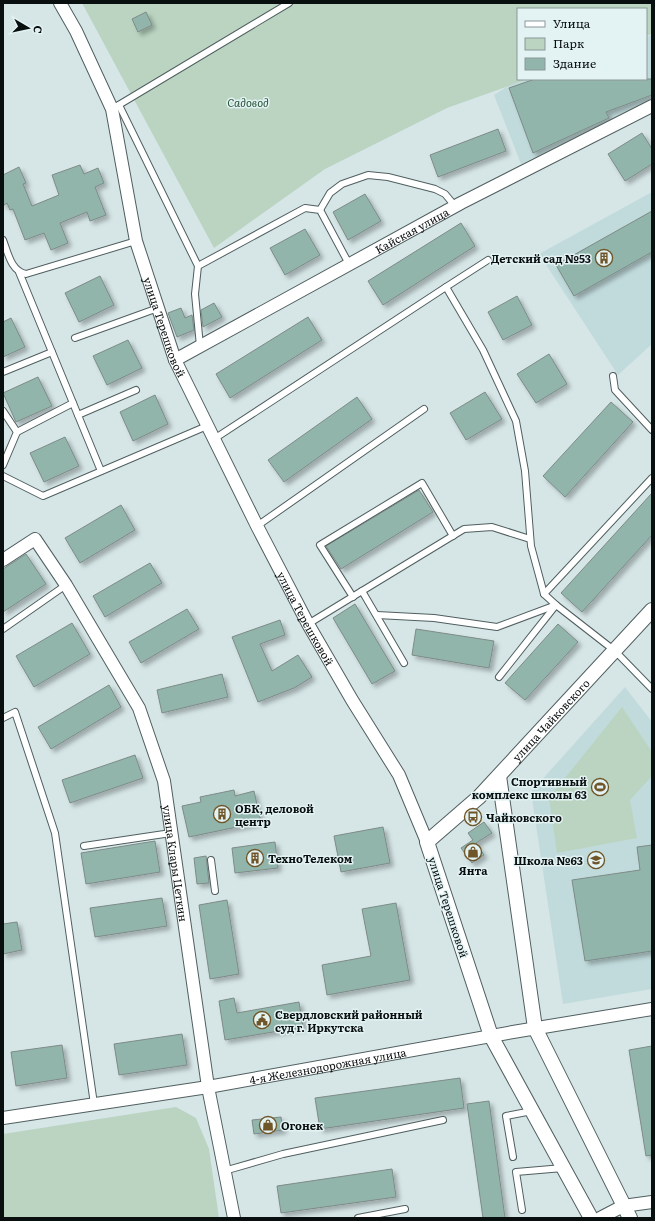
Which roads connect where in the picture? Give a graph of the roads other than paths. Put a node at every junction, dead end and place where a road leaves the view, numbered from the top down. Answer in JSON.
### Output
{"nodes":[{"id":1,"x":60,"y":3,"type":"edge"},
{"id":2,"x":290,"y":3,"type":"edge"},
{"id":3,"x":652,"y":106,"type":"edge"},
{"id":4,"x":116,"y":107,"type":"junction"},
{"id":5,"x":455,"y":206,"type":"junction"},
{"id":6,"x":320,"y":210,"type":"junction"},
{"id":7,"x":3,"y":240,"type":"edge"},
{"id":8,"x":136,"y":241,"type":"junction"},
{"id":9,"x":488,"y":260,"type":"dead end"},
{"id":10,"x":349,"y":264,"type":"junction"},
{"id":11,"x":198,"y":266,"type":"junction"},
{"id":12,"x":19,"y":272,"type":"junction"},
{"id":13,"x":446,"y":287,"type":"junction"},
{"id":14,"x":158,"y":308,"type":"junction"},
{"id":15,"x":75,"y":338,"type":"dead end"},
{"id":16,"x":200,"y":346,"type":"junction"},
{"id":17,"x":52,"y":352,"type":"junction"},
{"id":18,"x":175,"y":360,"type":"junction"},
{"id":19,"x":3,"y":372,"type":"edge"},
{"id":20,"x":613,"y":376,"type":"dead end"},
{"id":21,"x":136,"y":390,"type":"dead end"},
{"id":22,"x":73,"y":403,"type":"junction"},
{"id":23,"x":424,"y":409,"type":"dead end"},
{"id":24,"x":3,"y":411,"type":"edge"},
{"id":25,"x":78,"y":415,"type":"junction"},
{"id":26,"x":207,"y":426,"type":"junction"},
{"id":27,"x":652,"y":430,"type":"edge"},
{"id":28,"x":17,"y":432,"type":"junction"},
{"id":29,"x":214,"y":438,"type":"junction"},
{"id":30,"x":3,"y":465,"type":"edge"},
{"id":31,"x":101,"y":471,"type":"junction"},
{"id":32,"x":3,"y":476,"type":"edge"},
{"id":33,"x":652,"y":478,"type":"edge"},
{"id":34,"x":257,"y":526,"type":"junction"},
{"id":35,"x":453,"y":536,"type":"junction"},
{"id":36,"x":530,"y":539,"type":"junction"},
{"id":37,"x":3,"y":560,"type":"edge"},
{"id":38,"x":66,"y":585,"type":"junction"},
{"id":39,"x":362,"y":591,"type":"junction"},
{"id":40,"x":544,"y":594,"type":"junction"},
{"id":41,"x":353,"y":597,"type":"junction"},
{"id":42,"x":556,"y":605,"type":"junction"},
{"id":43,"x":652,"y":610,"type":"edge"},
{"id":44,"x":377,"y":615,"type":"junction"},
{"id":45,"x":308,"y":624,"type":"junction"},
{"id":46,"x":3,"y":629,"type":"edge"},
{"id":47,"x":615,"y":651,"type":"junction"},
{"id":48,"x":404,"y":663,"type":"dead end"},
{"id":49,"x":499,"y":677,"type":"dead end"},
{"id":50,"x":652,"y":689,"type":"edge"},
{"id":51,"x":3,"y":718,"type":"edge"},
{"id":52,"x":499,"y":776,"type":"junction"},
{"id":53,"x":171,"y":833,"type":"junction"},
{"id":54,"x":427,"y":842,"type":"junction"},
{"id":55,"x":84,"y":846,"type":"dead end"},
{"id":56,"x":211,"y":860,"type":"dead end"},
{"id":57,"x":215,"y":891,"type":"dead end"},
{"id":58,"x":652,"y":1009,"type":"edge"},
{"id":59,"x":535,"y":1028,"type":"junction"},
{"id":60,"x":491,"y":1036,"type":"junction"},
{"id":61,"x":208,"y":1087,"type":"junction"},
{"id":62,"x":94,"y":1104,"type":"junction"},
{"id":63,"x":532,"y":1111,"type":"junction"},
{"id":64,"x":3,"y":1118,"type":"edge"},
{"id":65,"x":443,"y":1120,"type":"dead end"},
{"id":66,"x":513,"y":1156,"type":"dead end"},
{"id":67,"x":563,"y":1168,"type":"junction"},
{"id":68,"x":224,"y":1171,"type":"junction"},
{"id":69,"x":652,"y":1202,"type":"edge"},
{"id":70,"x":405,"y":1209,"type":"dead end"},
{"id":71,"x":522,"y":1210,"type":"dead end"},
{"id":72,"x":626,"y":1212,"type":"edge"},
{"id":73,"x":234,"y":1218,"type":"edge"},
{"id":74,"x":358,"y":1218,"type":"edge"},
{"id":75,"x":591,"y":1218,"type":"edge"},
{"id":76,"x":600,"y":1218,"type":"edge"}],
"edges":[{"from":1,"to":4,"type":"street","name":"улица Терешковой"},
{"from":2,"to":4,"type":"lane"},
{"from":3,"to":5,"type":"street","name":"Кайская улица"},
{"from":4,"to":8,"type":"street","name":"улица Терешковой"},
{"from":4,"to":11,"type":"lane"},
{"from":5,"to":6,"type":"lane"},
{"from":5,"to":10,"type":"street","name":"Кайская улица"},
{"from":6,"to":10,"type":"lane"},
{"from":6,"to":11,"type":"lane"},
{"from":7,"to":12,"type":"lane"},
{"from":8,"to":12,"type":"lane"},
{"from":8,"to":14,"type":"street","name":"улица Терешковой"},
{"from":9,"to":13,"type":"lane"},
{"from":10,"to":16,"type":"street","name":"Кайская улица"},
{"from":11,"to":16,"type":"lane"},
{"from":12,"to":17,"type":"lane"},
{"from":13,"to":29,"type":"lane"},
{"from":13,"to":36,"type":"lane"},
{"from":14,"to":15,"type":"lane"},
{"from":14,"to":18,"type":"street","name":"улица Терешковой"},
{"from":16,"to":18,"type":"street","name":"Кайская улица"},
{"from":17,"to":19,"type":"lane"},
{"from":17,"to":22,"type":"lane"},
{"from":18,"to":26,"type":"street","name":"улица Терешковой"},
{"from":20,"to":27,"type":"lane"},
{"from":21,"to":25,"type":"lane"},
{"from":22,"to":25,"type":"lane"},
{"from":22,"to":28,"type":"lane"},
{"from":23,"to":34,"type":"lane"},
{"from":24,"to":28,"type":"lane"},
{"from":25,"to":31,"type":"lane"},
{"from":26,"to":29,"type":"street","name":"улица Терешковой"},
{"from":26,"to":31,"type":"lane"},
{"from":28,"to":30,"type":"lane"},
{"from":29,"to":34,"type":"street","name":"улица Терешковой"},
{"from":31,"to":32,"type":"lane"},
{"from":33,"to":40,"type":"lane"},
{"from":34,"to":45,"type":"street","name":"улица Терешковой"},
{"from":35,"to":36,"type":"lane"},
{"from":35,"to":39,"type":"lane"},
{"from":35,"to":41,"type":"lane"},
{"from":36,"to":40,"type":"lane"},
{"from":37,"to":38,"type":"street","name":"улица Клары Цеткин"},
{"from":38,"to":46,"type":"lane"},
{"from":38,"to":53,"type":"street","name":"улица Клары Цеткин"},
{"from":39,"to":41,"type":"lane"},
{"from":39,"to":44,"type":"lane"},
{"from":40,"to":42,"type":"lane"},
{"from":41,"to":45,"type":"lane"},
{"from":42,"to":44,"type":"lane"},
{"from":42,"to":47,"type":"lane"},
{"from":42,"to":49,"type":"lane"},
{"from":43,"to":47,"type":"street","name":"улица Чайковского"},
{"from":44,"to":48,"type":"lane"},
{"from":45,"to":54,"type":"street","name":"улица Терешковой"},
{"from":47,"to":50,"type":"lane"},
{"from":47,"to":52,"type":"street","name":"улица Чайковского"},
{"from":51,"to":62,"type":"lane"},
{"from":52,"to":54,"type":"street","name":"улица Чайковского"},
{"from":52,"to":59,"type":"street"},
{"from":53,"to":55,"type":"lane"},
{"from":53,"to":61,"type":"street","name":"улица Клары Цеткин"},
{"from":54,"to":60,"type":"street","name":"улица Терешковой"},
{"from":56,"to":57,"type":"lane"},
{"from":58,"to":59,"type":"street","name":"4-я Железнодорожная улица"},
{"from":59,"to":60,"type":"street","name":"4-я Железнодорожная улица"},
{"from":59,"to":72,"type":"street"},
{"from":60,"to":61,"type":"street","name":"4-я Железнодорожная улица"},
{"from":60,"to":63,"type":"street","name":"улица Терешковой"},
{"from":61,"to":62,"type":"street","name":"4-я Железнодорожная улица"},
{"from":61,"to":68,"type":"street","name":"улица Клары Цеткин"},
{"from":62,"to":64,"type":"street","name":"4-я Железнодорожная улица"},
{"from":63,"to":66,"type":"lane"},
{"from":63,"to":67,"type":"street","name":"улица Терешковой"},
{"from":65,"to":68,"type":"lane"},
{"from":67,"to":71,"type":"lane"},
{"from":67,"to":75,"type":"street","name":"улица Терешковой"},
{"from":68,"to":73,"type":"street","name":"улица Клары Цеткин"},
{"from":69,"to":72,"type":"street"},
{"from":70,"to":74,"type":"lane"},
{"from":72,"to":76,"type":"street"}]}
